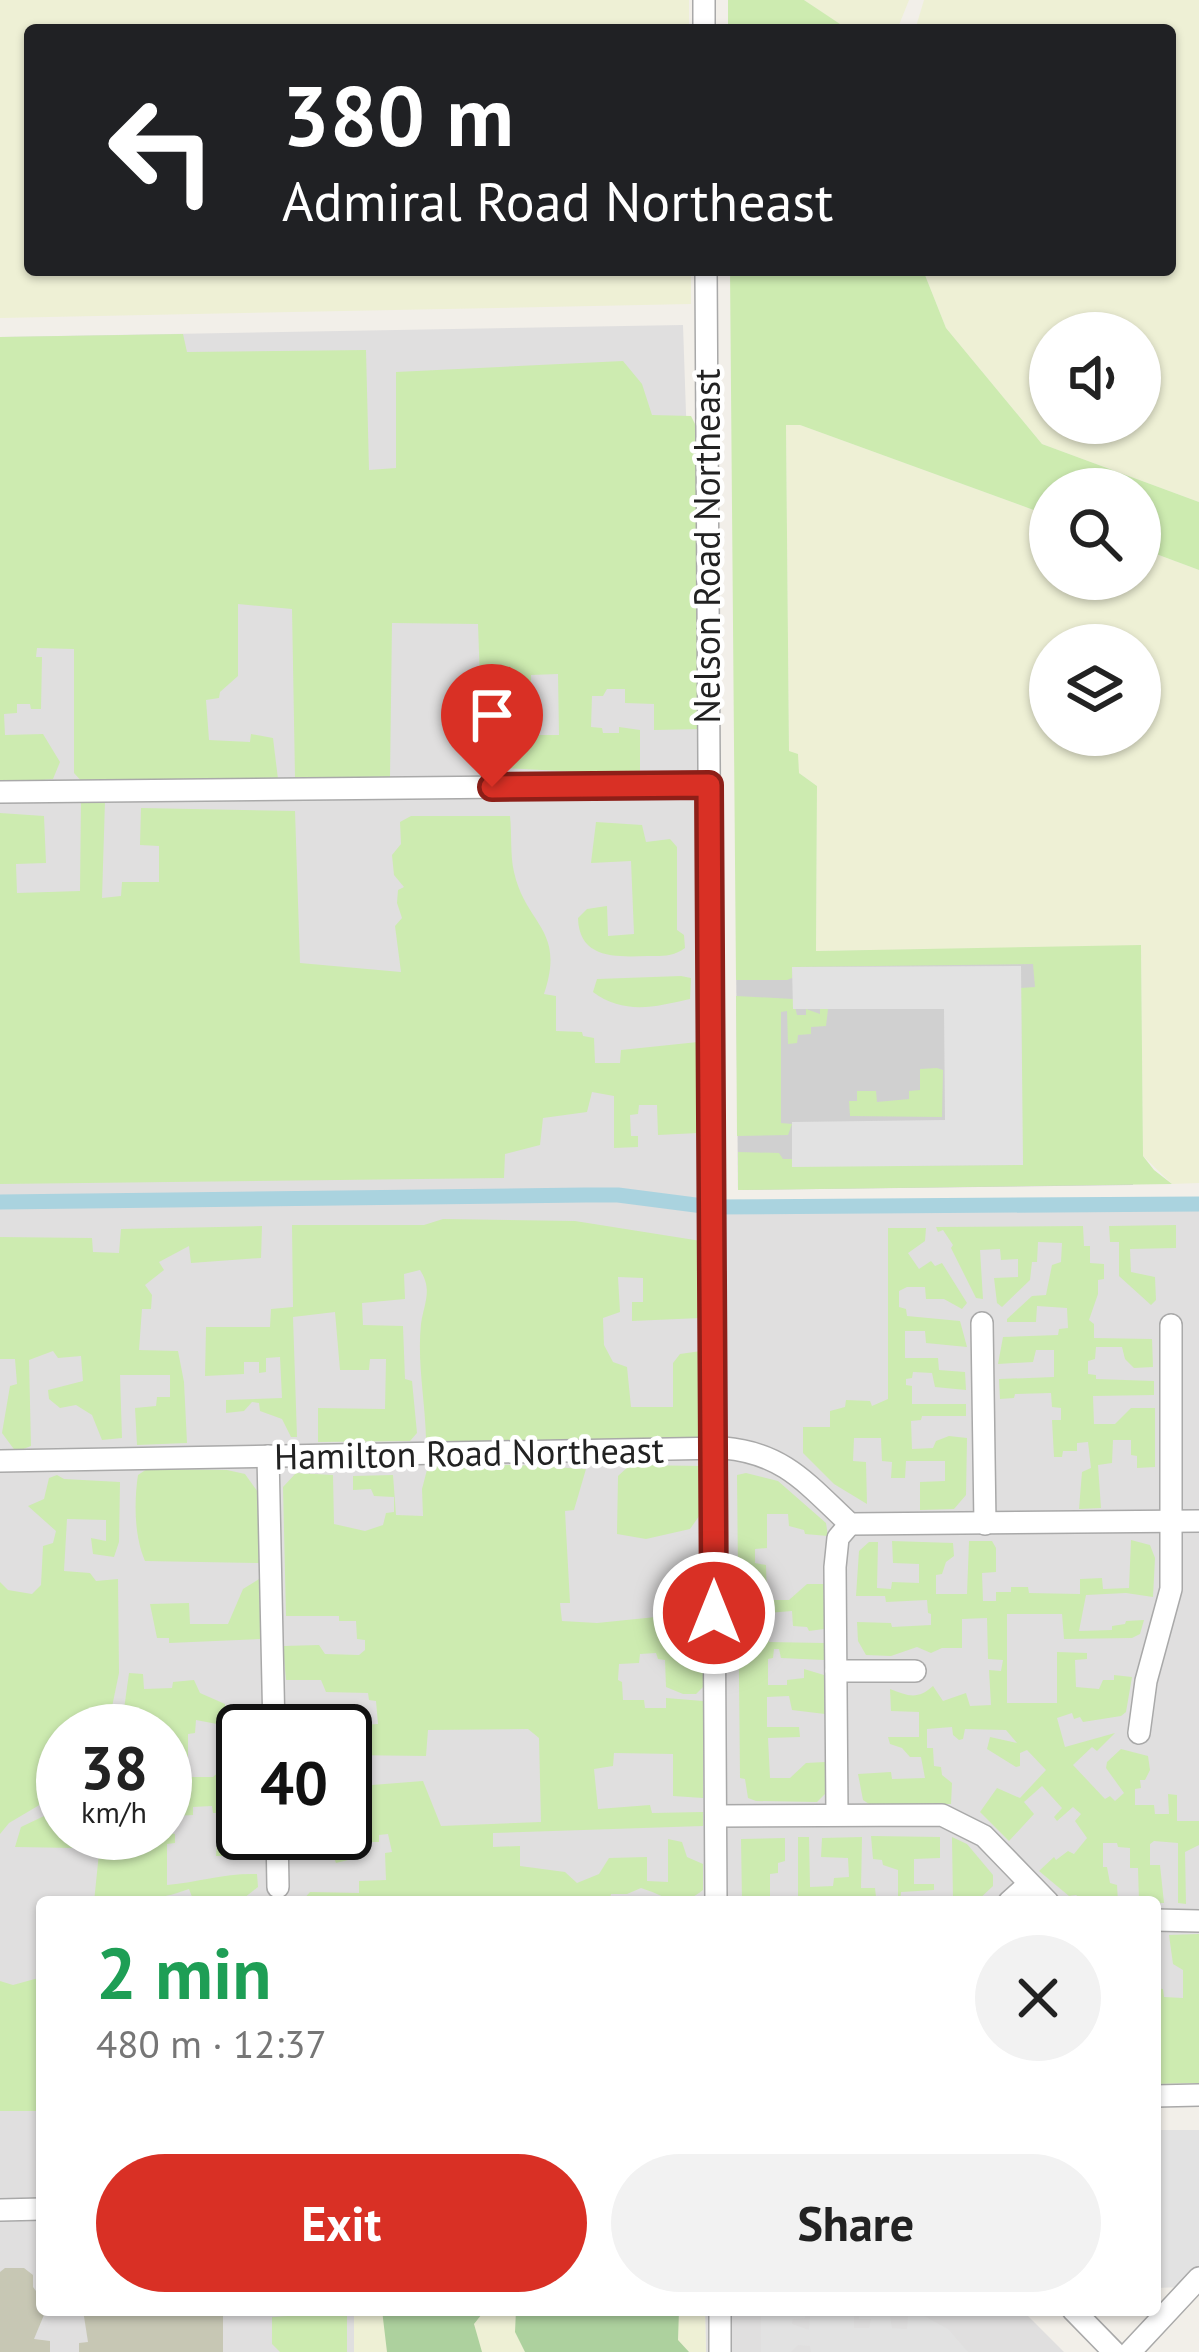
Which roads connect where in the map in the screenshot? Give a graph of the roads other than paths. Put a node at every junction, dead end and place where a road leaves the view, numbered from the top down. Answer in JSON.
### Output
{"nodes":[{"id":1,"x":706,"y":276,"type":"edge"},
{"id":2,"x":709,"y":785,"type":"junction"},
{"id":3,"x":0,"y":792,"type":"edge"},
{"id":4,"x":982,"y":1323,"type":"dead end"},
{"id":5,"x":1171,"y":1324,"type":"dead end"},
{"id":6,"x":713,"y":1448,"type":"junction"},
{"id":7,"x":268,"y":1456,"type":"junction"},
{"id":8,"x":0,"y":1461,"type":"edge"},
{"id":9,"x":1172,"y":1521,"type":"junction"},
{"id":10,"x":1199,"y":1521,"type":"edge"},
{"id":11,"x":850,"y":1524,"type":"junction"},
{"id":12,"x":985,"y":1524,"type":"junction"},
{"id":13,"x":836,"y":1670,"type":"junction"},
{"id":14,"x":915,"y":1671,"type":"dead end"},
{"id":15,"x":273,"y":1704,"type":"edge"},
{"id":16,"x":1138,"y":1733,"type":"dead end"},
{"id":17,"x":837,"y":1814,"type":"junction"},
{"id":18,"x":716,"y":1816,"type":"junction"},
{"id":19,"x":278,"y":1860,"type":"edge"},
{"id":20,"x":1028,"y":1885,"type":"junction"},
{"id":21,"x":278,"y":1887,"type":"dead end"},
{"id":22,"x":716,"y":1896,"type":"edge"},
{"id":23,"x":1016,"y":1896,"type":"edge"},
{"id":24,"x":1041,"y":1896,"type":"edge"},
{"id":25,"x":1161,"y":1920,"type":"edge"},
{"id":26,"x":1199,"y":1921,"type":"edge"},
{"id":27,"x":1199,"y":2095,"type":"edge"},
{"id":28,"x":1161,"y":2096,"type":"edge"},
{"id":29,"x":0,"y":2210,"type":"edge"},
{"id":30,"x":36,"y":2210,"type":"edge"},
{"id":31,"x":1199,"y":2278,"type":"edge"},
{"id":32,"x":720,"y":2316,"type":"edge"},
{"id":33,"x":1079,"y":2316,"type":"edge"},
{"id":34,"x":720,"y":2352,"type":"edge"},
{"id":35,"x":1114,"y":2352,"type":"edge"},
{"id":36,"x":1130,"y":2352,"type":"edge"}],
"edges":[{"from":1,"to":2,"type":"street","name":"Nelson Road Northeast"},
{"from":2,"to":3,"type":"street"},
{"from":2,"to":6,"type":"street","name":"Nelson Road Northeast"},
{"from":4,"to":12,"type":"street"},
{"from":5,"to":9,"type":"street"},
{"from":6,"to":7,"type":"street","name":"Hamilton Road Northeast"},
{"from":6,"to":11,"type":"street","name":"Hamilton Road Northeast"},
{"from":6,"to":18,"type":"street","name":"Nelson Road Northeast"},
{"from":7,"to":8,"type":"street","name":"Hamilton Road Northeast"},
{"from":7,"to":15,"type":"street"},
{"from":9,"to":10,"type":"street"},
{"from":9,"to":12,"type":"street"},
{"from":9,"to":16,"type":"street"},
{"from":11,"to":12,"type":"street"},
{"from":11,"to":13,"type":"street"},
{"from":13,"to":14,"type":"street"},
{"from":13,"to":17,"type":"street"},
{"from":17,"to":18,"type":"street"},
{"from":17,"to":20,"type":"street"},
{"from":18,"to":22,"type":"street","name":"Nelson Road Northeast"},
{"from":19,"to":21,"type":"street"},
{"from":20,"to":23,"type":"street"},
{"from":20,"to":24,"type":"street"},
{"from":25,"to":26,"type":"street"},
{"from":27,"to":28,"type":"street"},
{"from":29,"to":30,"type":"street"},
{"from":31,"to":36,"type":"street"},
{"from":32,"to":34,"type":"street"},
{"from":33,"to":35,"type":"street"}]}
